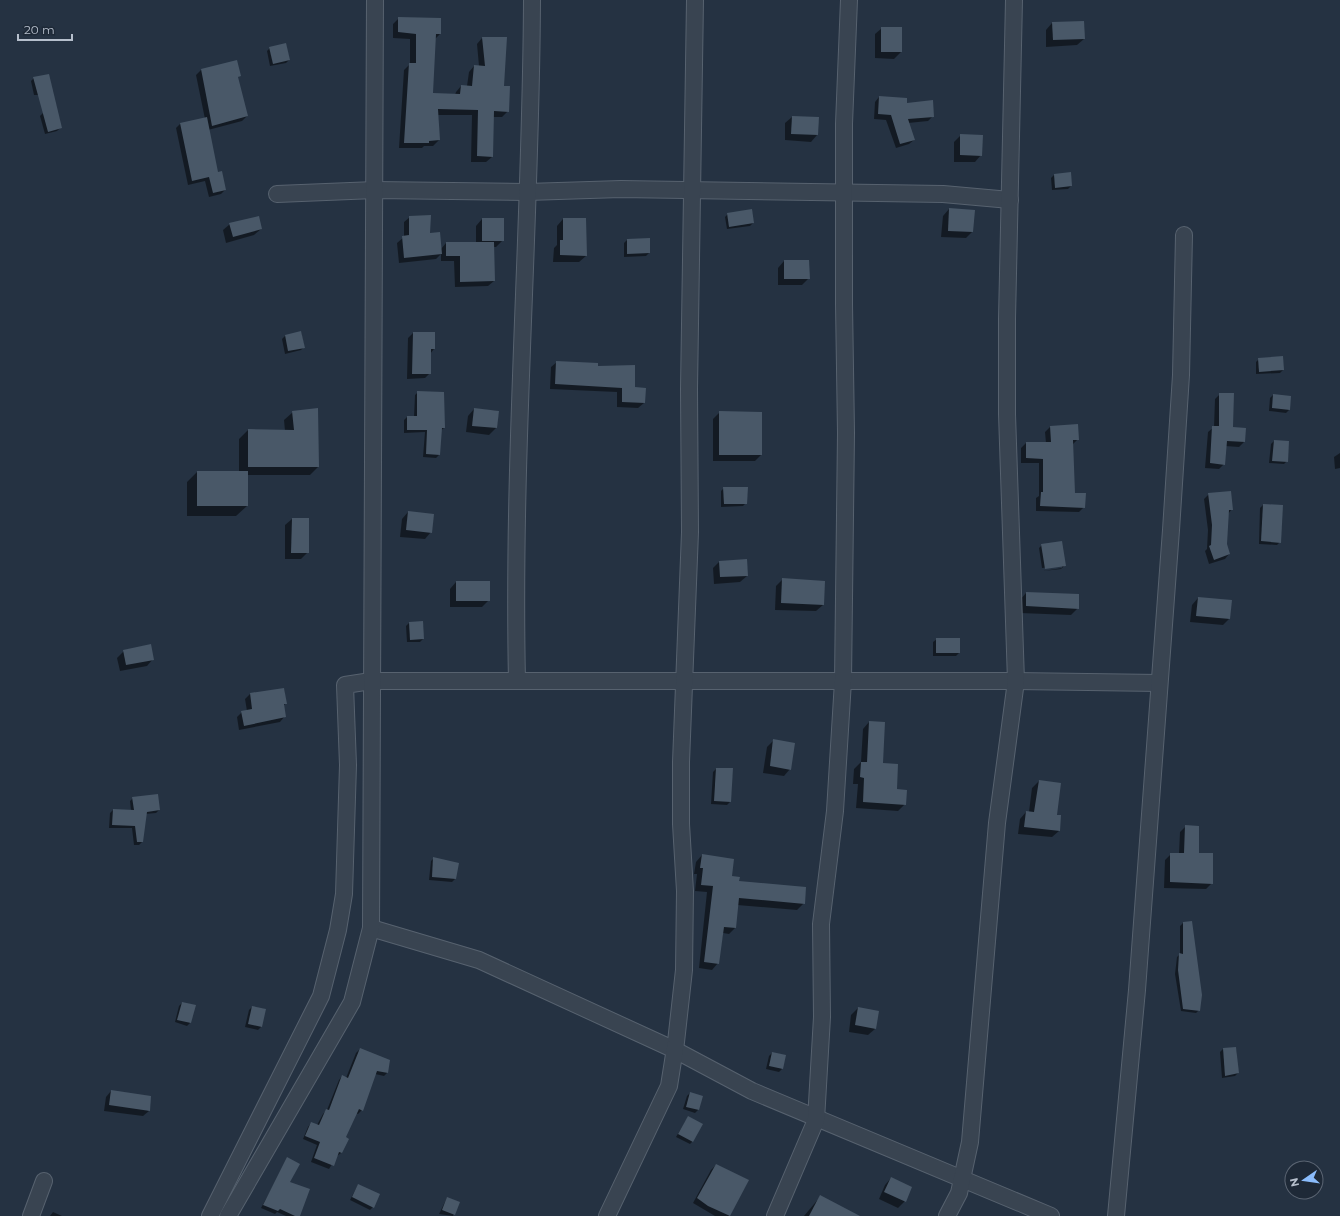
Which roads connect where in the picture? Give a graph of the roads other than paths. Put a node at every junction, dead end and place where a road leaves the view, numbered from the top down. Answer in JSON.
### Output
{"nodes":[{"id":1,"x":375,"y":0,"type":"edge"},
{"id":2,"x":532,"y":0,"type":"edge"},
{"id":3,"x":695,"y":0,"type":"edge"},
{"id":4,"x":849,"y":0,"type":"edge"},
{"id":5,"x":1014,"y":0,"type":"edge"},
{"id":6,"x":375,"y":190,"type":"junction"},
{"id":7,"x":691,"y":191,"type":"junction"},
{"id":8,"x":527,"y":192,"type":"junction"},
{"id":9,"x":844,"y":192,"type":"junction"},
{"id":10,"x":277,"y":194,"type":"dead end"},
{"id":11,"x":1010,"y":200,"type":"junction"},
{"id":12,"x":1184,"y":235,"type":"dead end"},
{"id":13,"x":371,"y":681,"type":"junction"},
{"id":14,"x":517,"y":681,"type":"junction"},
{"id":15,"x":683,"y":681,"type":"junction"},
{"id":16,"x":843,"y":681,"type":"junction"},
{"id":17,"x":1016,"y":681,"type":"junction"},
{"id":18,"x":1159,"y":683,"type":"junction"},
{"id":19,"x":371,"y":928,"type":"junction"},
{"id":20,"x":675,"y":1050,"type":"junction"},
{"id":21,"x":816,"y":1120,"type":"junction"},
{"id":22,"x":962,"y":1180,"type":"junction"},
{"id":23,"x":44,"y":1181,"type":"dead end"},
{"id":24,"x":31,"y":1216,"type":"edge"},
{"id":25,"x":210,"y":1216,"type":"edge"},
{"id":26,"x":228,"y":1216,"type":"edge"},
{"id":27,"x":607,"y":1216,"type":"edge"},
{"id":28,"x":775,"y":1216,"type":"edge"},
{"id":29,"x":947,"y":1216,"type":"edge"},
{"id":30,"x":1051,"y":1216,"type":"edge"},
{"id":31,"x":1116,"y":1216,"type":"edge"}],
"edges":[{"from":1,"to":6,"type":"street"},
{"from":2,"to":8,"type":"street"},
{"from":3,"to":7,"type":"street"},
{"from":4,"to":9,"type":"street"},
{"from":5,"to":11,"type":"street"},
{"from":6,"to":8,"type":"street"},
{"from":6,"to":10,"type":"street"},
{"from":6,"to":13,"type":"street"},
{"from":7,"to":8,"type":"street"},
{"from":7,"to":9,"type":"street"},
{"from":7,"to":15,"type":"street"},
{"from":8,"to":14,"type":"street"},
{"from":9,"to":11,"type":"street"},
{"from":9,"to":16,"type":"street"},
{"from":11,"to":17,"type":"street"},
{"from":12,"to":18,"type":"street"},
{"from":13,"to":14,"type":"street"},
{"from":13,"to":19,"type":"street"},
{"from":13,"to":25,"type":"street"},
{"from":14,"to":15,"type":"street"},
{"from":15,"to":16,"type":"street"},
{"from":15,"to":20,"type":"street"},
{"from":16,"to":17,"type":"street"},
{"from":16,"to":21,"type":"street"},
{"from":17,"to":18,"type":"street"},
{"from":17,"to":22,"type":"street"},
{"from":18,"to":31,"type":"street"},
{"from":19,"to":20,"type":"street"},
{"from":19,"to":26,"type":"street"},
{"from":20,"to":21,"type":"street"},
{"from":20,"to":27,"type":"street"},
{"from":21,"to":22,"type":"street"},
{"from":21,"to":28,"type":"street"},
{"from":22,"to":29,"type":"street"},
{"from":22,"to":30,"type":"street"},
{"from":23,"to":24,"type":"street"}]}
